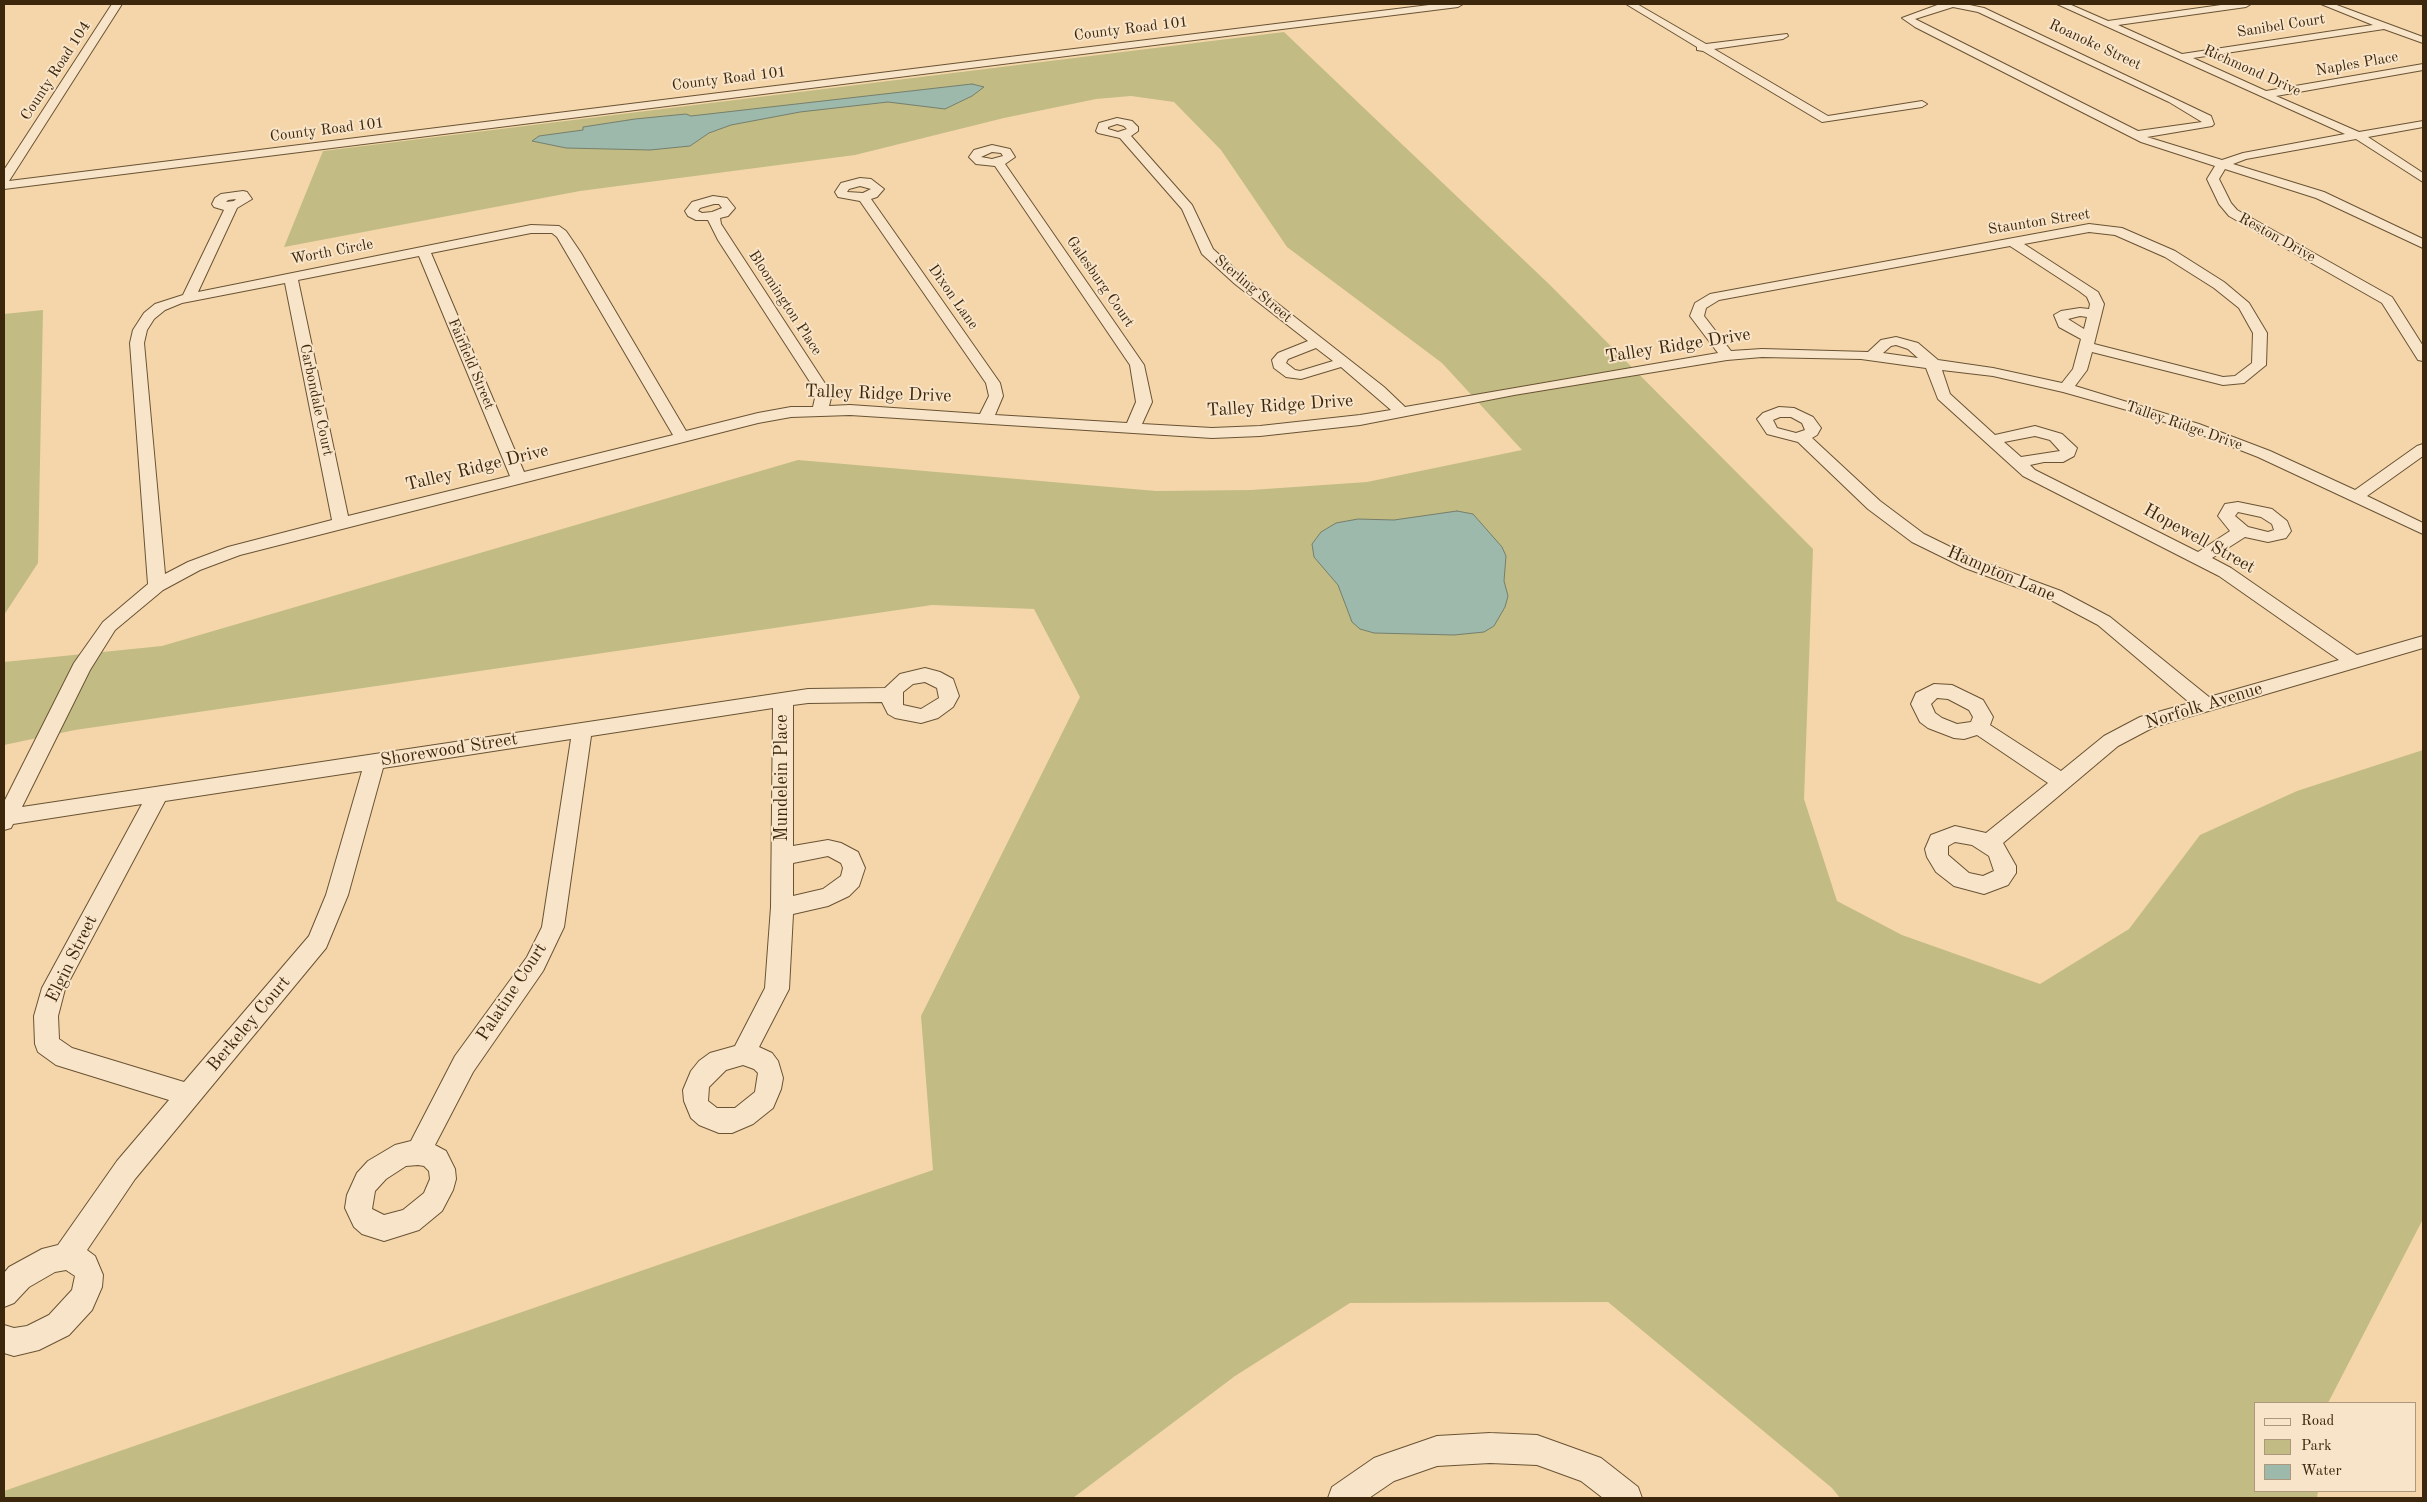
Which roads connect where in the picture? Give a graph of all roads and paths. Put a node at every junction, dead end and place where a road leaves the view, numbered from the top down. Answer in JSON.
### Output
{"nodes":[{"id":1,"x":117,"y":4,"type":"edge"},
{"id":2,"x":1388,"y":4,"type":"edge"},
{"id":3,"x":1458,"y":4,"type":"edge"},
{"id":4,"x":1631,"y":4,"type":"edge"},
{"id":5,"x":2062,"y":4,"type":"edge"},
{"id":6,"x":2246,"y":4,"type":"edge"},
{"id":7,"x":2326,"y":4,"type":"edge"},
{"id":8,"x":1399,"y":11,"type":"junction"},
{"id":9,"x":2106,"y":24,"type":"junction"},
{"id":10,"x":2384,"y":26,"type":"junction"},
{"id":11,"x":1783,"y":36,"type":"dead end"},
{"id":12,"x":2423,"y":40,"type":"edge"},
{"id":13,"x":1701,"y":48,"type":"junction"},
{"id":14,"x":2182,"y":57,"type":"junction"},
{"id":15,"x":2423,"y":68,"type":"edge"},
{"id":16,"x":2267,"y":94,"type":"junction"},
{"id":17,"x":1922,"y":104,"type":"dead end"},
{"id":18,"x":2423,"y":124,"type":"edge"},
{"id":19,"x":1124,"y":134,"type":"dead end"},
{"id":20,"x":2136,"y":135,"type":"junction"},
{"id":21,"x":2358,"y":136,"type":"junction"},
{"id":22,"x":998,"y":162,"type":"dead end"},
{"id":23,"x":2223,"y":164,"type":"junction"},
{"id":24,"x":2423,"y":178,"type":"edge"},
{"id":25,"x":4,"y":179,"type":"edge"},
{"id":26,"x":4,"y":185,"type":"edge"},
{"id":27,"x":864,"y":197,"type":"dead end"},
{"id":28,"x":232,"y":206,"type":"dead end"},
{"id":29,"x":713,"y":216,"type":"dead end"},
{"id":30,"x":2012,"y":242,"type":"junction"},
{"id":31,"x":2423,"y":244,"type":"edge"},
{"id":32,"x":423,"y":250,"type":"junction"},
{"id":33,"x":290,"y":276,"type":"junction"},
{"id":34,"x":189,"y":297,"type":"junction"},
{"id":35,"x":2095,"y":314,"type":"junction"},
{"id":36,"x":1318,"y":342,"type":"junction"},
{"id":37,"x":2087,"y":342,"type":"junction"},
{"id":38,"x":1727,"y":356,"type":"junction"},
{"id":39,"x":2423,"y":358,"type":"edge"},
{"id":40,"x":1344,"y":362,"type":"junction"},
{"id":41,"x":1932,"y":363,"type":"junction"},
{"id":42,"x":2066,"y":388,"type":"junction"},
{"id":43,"x":820,"y":410,"type":"junction"},
{"id":44,"x":1402,"y":412,"type":"junction"},
{"id":45,"x":985,"y":419,"type":"junction"},
{"id":46,"x":1132,"y":428,"type":"junction"},
{"id":47,"x":682,"y":437,"type":"junction"},
{"id":48,"x":1802,"y":437,"type":"dead end"},
{"id":49,"x":1992,"y":440,"type":"junction"},
{"id":50,"x":2423,"y":449,"type":"edge"},
{"id":51,"x":2405,"y":462,"type":"junction"},
{"id":52,"x":2017,"y":463,"type":"junction"},
{"id":53,"x":2423,"y":469,"type":"edge"},
{"id":54,"x":519,"y":478,"type":"junction"},
{"id":55,"x":2356,"y":497,"type":"junction"},
{"id":56,"x":341,"y":523,"type":"junction"},
{"id":57,"x":2423,"y":529,"type":"edge"},
{"id":58,"x":2242,"y":531,"type":"dead end"},
{"id":59,"x":2199,"y":559,"type":"junction"},
{"id":60,"x":157,"y":586,"type":"junction"},
{"id":61,"x":2423,"y":642,"type":"edge"},
{"id":62,"x":2355,"y":662,"type":"junction"},
{"id":63,"x":892,"y":695,"type":"dead end"},
{"id":64,"x":783,"y":700,"type":"junction"},
{"id":65,"x":2206,"y":705,"type":"junction"},
{"id":66,"x":1979,"y":727,"type":"dead end"},
{"id":67,"x":582,"y":730,"type":"junction"},
{"id":68,"x":375,"y":761,"type":"junction"},
{"id":69,"x":2062,"y":782,"type":"junction"},
{"id":70,"x":157,"y":796,"type":"junction"},
{"id":71,"x":5,"y":820,"type":"edge"},
{"id":72,"x":1988,"y":844,"type":"dead end"},
{"id":73,"x":782,"y":856,"type":"junction"},
{"id":74,"x":782,"y":907,"type":"junction"},
{"id":75,"x":743,"y":1054,"type":"dead end"},
{"id":76,"x":190,"y":1095,"type":"junction"},
{"id":77,"x":418,"y":1152,"type":"dead end"},
{"id":78,"x":66,"y":1257,"type":"junction"},
{"id":79,"x":4,"y":1293,"type":"edge"},
{"id":80,"x":4,"y":1339,"type":"edge"},
{"id":81,"x":1343,"y":1498,"type":"edge"},
{"id":82,"x":1627,"y":1498,"type":"edge"}],
"edges":[{"from":1,"to":25,"type":"street","name":"County Road 104"},
{"from":2,"to":8,"type":"street"},
{"from":3,"to":8,"type":"street","name":"County Road 101"},
{"from":4,"to":13,"type":"street"},
{"from":5,"to":9,"type":"street","name":"Richmond Drive"},
{"from":6,"to":9,"type":"street"},
{"from":7,"to":10,"type":"street"},
{"from":8,"to":26,"type":"street","name":"County Road 101"},
{"from":9,"to":14,"type":"street","name":"Richmond Drive"},
{"from":10,"to":12,"type":"street"},
{"from":10,"to":14,"type":"street","name":"Sanibel Court"},
{"from":11,"to":13,"type":"street"},
{"from":13,"to":17,"type":"street"},
{"from":14,"to":16,"type":"street","name":"Richmond Drive"},
{"from":15,"to":16,"type":"street","name":"Naples Place"},
{"from":16,"to":21,"type":"street","name":"Richmond Drive"},
{"from":18,"to":21,"type":"street"},
{"from":19,"to":36,"type":"street","name":"Sterling Street"},
{"from":20,"to":20,"type":"street","name":"Roanoke Street"},
{"from":20,"to":23,"type":"street","name":"Roanoke Street"},
{"from":21,"to":23,"type":"street"},
{"from":21,"to":24,"type":"street","name":"Richmond Drive"},
{"from":22,"to":46,"type":"street","name":"Galesburg Court"},
{"from":23,"to":31,"type":"street","name":"Roanoke Street"},
{"from":23,"to":39,"type":"street","name":"Reston Drive"},
{"from":27,"to":45,"type":"street","name":"Dixon Lane"},
{"from":28,"to":34,"type":"street"},
{"from":29,"to":43,"type":"street","name":"Bloomington Place"},
{"from":30,"to":35,"type":"street"},
{"from":30,"to":37,"type":"street","name":"Staunton Street"},
{"from":30,"to":38,"type":"street","name":"Staunton Street"},
{"from":32,"to":33,"type":"street","name":"Worth Circle"},
{"from":32,"to":47,"type":"street","name":"Worth Circle"},
{"from":32,"to":54,"type":"street","name":"Fairfield Street"},
{"from":33,"to":34,"type":"street","name":"Worth Circle"},
{"from":33,"to":56,"type":"street","name":"Carbondale Court"},
{"from":34,"to":60,"type":"street","name":"Worth Circle"},
{"from":35,"to":37,"type":"street"},
{"from":35,"to":37,"type":"street"},
{"from":36,"to":40,"type":"street","name":"Sterling Street"},
{"from":36,"to":40,"type":"street"},
{"from":37,"to":42,"type":"street"},
{"from":38,"to":41,"type":"street","name":"Talley Ridge Drive"},
{"from":38,"to":44,"type":"street","name":"Talley Ridge Drive"},
{"from":40,"to":44,"type":"street","name":"Sterling Street"},
{"from":41,"to":42,"type":"street","name":"Talley Ridge Drive"},
{"from":41,"to":49,"type":"street","name":"Hopewell Street"},
{"from":42,"to":55,"type":"street","name":"Talley Ridge Drive"},
{"from":43,"to":45,"type":"street","name":"Talley Ridge Drive"},
{"from":43,"to":47,"type":"street","name":"Talley Ridge Drive"},
{"from":44,"to":46,"type":"street","name":"Talley Ridge Drive"},
{"from":45,"to":46,"type":"street","name":"Talley Ridge Drive"},
{"from":47,"to":54,"type":"street","name":"Talley Ridge Drive"},
{"from":48,"to":65,"type":"street","name":"Hampton Lane"},
{"from":49,"to":52,"type":"street","name":"Hopewell Street"},
{"from":49,"to":52,"type":"street"},
{"from":50,"to":51,"type":"street"},
{"from":51,"to":53,"type":"street"},
{"from":51,"to":55,"type":"street"},
{"from":52,"to":59,"type":"street","name":"Hopewell Street"},
{"from":54,"to":56,"type":"street","name":"Talley Ridge Drive"},
{"from":55,"to":57,"type":"street","name":"Talley Ridge Drive"},
{"from":56,"to":60,"type":"street","name":"Talley Ridge Drive"},
{"from":58,"to":59,"type":"street"},
{"from":59,"to":62,"type":"street","name":"Hopewell Street"},
{"from":60,"to":71,"type":"street","name":"Talley Ridge Drive"},
{"from":61,"to":62,"type":"street","name":"Norfolk Avenue"},
{"from":62,"to":65,"type":"street","name":"Norfolk Avenue"},
{"from":63,"to":64,"type":"street","name":"Shorewood Street"},
{"from":64,"to":67,"type":"street","name":"Shorewood Street"},
{"from":64,"to":73,"type":"street","name":"Mundelein Place"},
{"from":65,"to":69,"type":"street","name":"Norfolk Avenue"},
{"from":66,"to":69,"type":"street"},
{"from":67,"to":68,"type":"street","name":"Shorewood Street"},
{"from":67,"to":77,"type":"street","name":"Palatine Court"},
{"from":68,"to":70,"type":"street","name":"Shorewood Street"},
{"from":68,"to":76,"type":"street","name":"Berkeley Court"},
{"from":69,"to":72,"type":"street","name":"Norfolk Avenue"},
{"from":70,"to":71,"type":"street","name":"Shorewood Street"},
{"from":70,"to":76,"type":"street","name":"Elgin Street"},
{"from":73,"to":74,"type":"street","name":"Mundelein Place"},
{"from":73,"to":74,"type":"street","name":"Mundelein Place"},
{"from":74,"to":75,"type":"street","name":"Mundelein Place"},
{"from":76,"to":78,"type":"street","name":"Berkeley Court"},
{"from":78,"to":79,"type":"street"},
{"from":78,"to":80,"type":"street"},
{"from":81,"to":82,"type":"street"}]}
